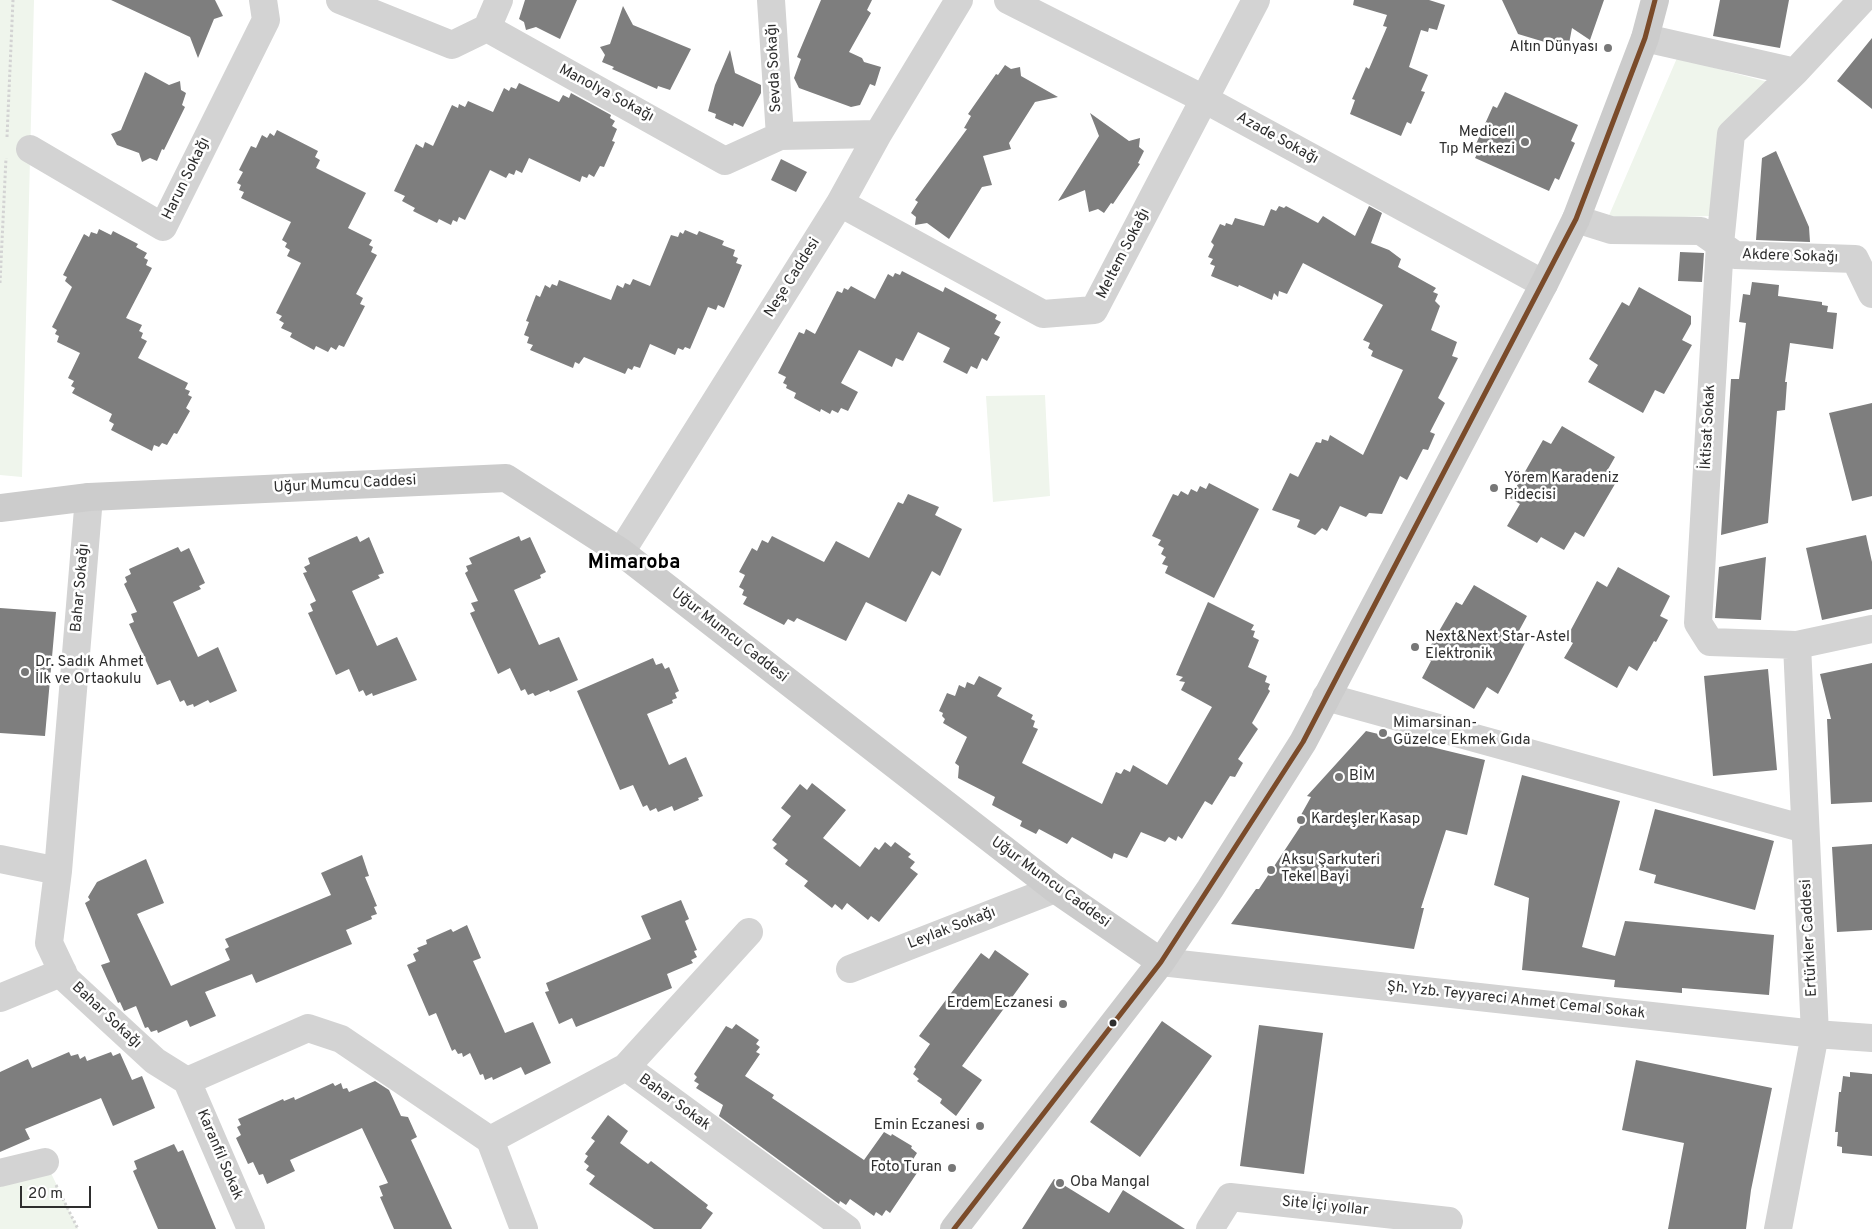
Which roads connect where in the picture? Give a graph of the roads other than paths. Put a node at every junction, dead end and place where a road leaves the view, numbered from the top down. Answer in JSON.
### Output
{"nodes":[{"id":1,"x":340,"y":0,"type":"edge"},
{"id":2,"x":499,"y":0,"type":"edge"},
{"id":3,"x":771,"y":0,"type":"edge"},
{"id":4,"x":959,"y":0,"type":"edge"},
{"id":5,"x":1008,"y":0,"type":"edge"},
{"id":6,"x":1256,"y":0,"type":"edge"},
{"id":7,"x":1655,"y":0,"type":"edge"},
{"id":8,"x":1862,"y":0,"type":"edge"},
{"id":9,"x":264,"y":10,"type":"edge"},
{"id":10,"x":487,"y":28,"type":"junction"},
{"id":11,"x":1645,"y":38,"type":"junction"},
{"id":12,"x":1795,"y":72,"type":"junction"},
{"id":13,"x":1204,"y":99,"type":"junction"},
{"id":14,"x":878,"y":134,"type":"junction"},
{"id":15,"x":780,"y":136,"type":"junction"},
{"id":16,"x":30,"y":149,"type":"dead end"},
{"id":17,"x":840,"y":203,"type":"junction"},
{"id":18,"x":1576,"y":219,"type":"junction"},
{"id":19,"x":1720,"y":244,"type":"junction"},
{"id":20,"x":1544,"y":284,"type":"junction"},
{"id":21,"x":1872,"y":294,"type":"edge"},
{"id":22,"x":89,"y":497,"type":"junction"},
{"id":23,"x":0,"y":508,"type":"edge"},
{"id":24,"x":621,"y":552,"type":"junction"},
{"id":25,"x":1872,"y":629,"type":"edge"},
{"id":26,"x":1797,"y":645,"type":"junction"},
{"id":27,"x":1326,"y":697,"type":"junction"},
{"id":28,"x":1805,"y":829,"type":"junction"},
{"id":29,"x":0,"y":859,"type":"edge"},
{"id":30,"x":58,"y":871,"type":"junction"},
{"id":31,"x":1055,"y":889,"type":"junction"},
{"id":32,"x":749,"y":932,"type":"dead end"},
{"id":33,"x":1160,"y":962,"type":"junction"},
{"id":34,"x":850,"y":969,"type":"dead end"},
{"id":35,"x":63,"y":972,"type":"junction"},
{"id":36,"x":0,"y":998,"type":"edge"},
{"id":37,"x":1814,"y":1034,"type":"junction"},
{"id":38,"x":1872,"y":1038,"type":"edge"},
{"id":39,"x":626,"y":1067,"type":"junction"},
{"id":40,"x":187,"y":1081,"type":"junction"},
{"id":41,"x":490,"y":1140,"type":"junction"},
{"id":42,"x":45,"y":1162,"type":"road end"},
{"id":43,"x":0,"y":1173,"type":"edge"},
{"id":44,"x":251,"y":1229,"type":"edge"},
{"id":45,"x":524,"y":1229,"type":"edge"},
{"id":46,"x":847,"y":1229,"type":"edge"},
{"id":47,"x":954,"y":1229,"type":"edge"},
{"id":48,"x":1210,"y":1229,"type":"edge"},
{"id":49,"x":1446,"y":1229,"type":"edge"},
{"id":50,"x":1778,"y":1229,"type":"edge"}],
"edges":[{"from":1,"to":10,"type":"street"},
{"from":2,"to":10,"type":"street"},
{"from":3,"to":15,"type":"street","name":"Sevda Sokağı"},
{"from":4,"to":14,"type":"street","name":"Neşe Caddesi"},
{"from":5,"to":13,"type":"street","name":"Azade Sokağı"},
{"from":6,"to":13,"type":"street","name":"Meltem Sokağı"},
{"from":7,"to":11,"type":"main road"},
{"from":8,"to":12,"type":"street","name":"İktisat Sokak"},
{"from":9,"to":16,"type":"street","name":"Harun Sokağı"},
{"from":10,"to":15,"type":"street","name":"Manolya Sokağı"},
{"from":11,"to":12,"type":"street"},
{"from":11,"to":18,"type":"main road"},
{"from":12,"to":19,"type":"street","name":"İktisat Sokak"},
{"from":13,"to":17,"type":"street","name":"Meltem Sokağı"},
{"from":13,"to":20,"type":"street","name":"Azade Sokağı"},
{"from":14,"to":15,"type":"street","name":"Manolya Sokağı"},
{"from":14,"to":17,"type":"street","name":"Neşe Caddesi"},
{"from":17,"to":24,"type":"street","name":"Neşe Caddesi"},
{"from":18,"to":19,"type":"street","name":"Akdere Sokağı"},
{"from":18,"to":20,"type":"main road"},
{"from":19,"to":21,"type":"street","name":"Akdere Sokağı"},
{"from":19,"to":26,"type":"street","name":"İktisat Sokak"},
{"from":20,"to":27,"type":"main road"},
{"from":22,"to":23,"type":"main road","name":"Uğur Mumcu Caddesi"},
{"from":22,"to":24,"type":"main road","name":"Uğur Mumcu Caddesi"},
{"from":22,"to":30,"type":"street","name":"Bahar Sokağı"},
{"from":24,"to":31,"type":"main road","name":"Uğur Mumcu Caddesi"},
{"from":25,"to":26,"type":"street","name":"İktisat Sokak"},
{"from":26,"to":28,"type":"street","name":"Ertürkler Caddesi"},
{"from":27,"to":28,"type":"street"},
{"from":27,"to":33,"type":"main road"},
{"from":28,"to":37,"type":"street","name":"Ertürkler Caddesi"},
{"from":29,"to":30,"type":"street"},
{"from":30,"to":35,"type":"street","name":"Bahar Sokağı"},
{"from":31,"to":33,"type":"main road","name":"Uğur Mumcu Caddesi"},
{"from":31,"to":34,"type":"street","name":"Leylak Sokağı"},
{"from":32,"to":39,"type":"street"},
{"from":33,"to":37,"type":"street","name":"Şh. Yzb. Teyyareci Ahmet Cemal Sokak"},
{"from":33,"to":47,"type":"main road"},
{"from":35,"to":36,"type":"street"},
{"from":35,"to":40,"type":"street","name":"Bahar Sokağı"},
{"from":37,"to":38,"type":"street","name":"Şh. Yzb. Teyyareci Ahmet Cemal Sokak"},
{"from":37,"to":50,"type":"street","name":"Ertürkler Caddesi"},
{"from":39,"to":41,"type":"street","name":"Bahar Sokak"},
{"from":39,"to":46,"type":"street","name":"Bahar Sokak"},
{"from":40,"to":41,"type":"street"},
{"from":40,"to":44,"type":"street","name":"Karanfil Sokak"},
{"from":41,"to":45,"type":"street"},
{"from":42,"to":43,"type":"street"},
{"from":48,"to":49,"type":"street","name":"Site İçi yollar"}]}
